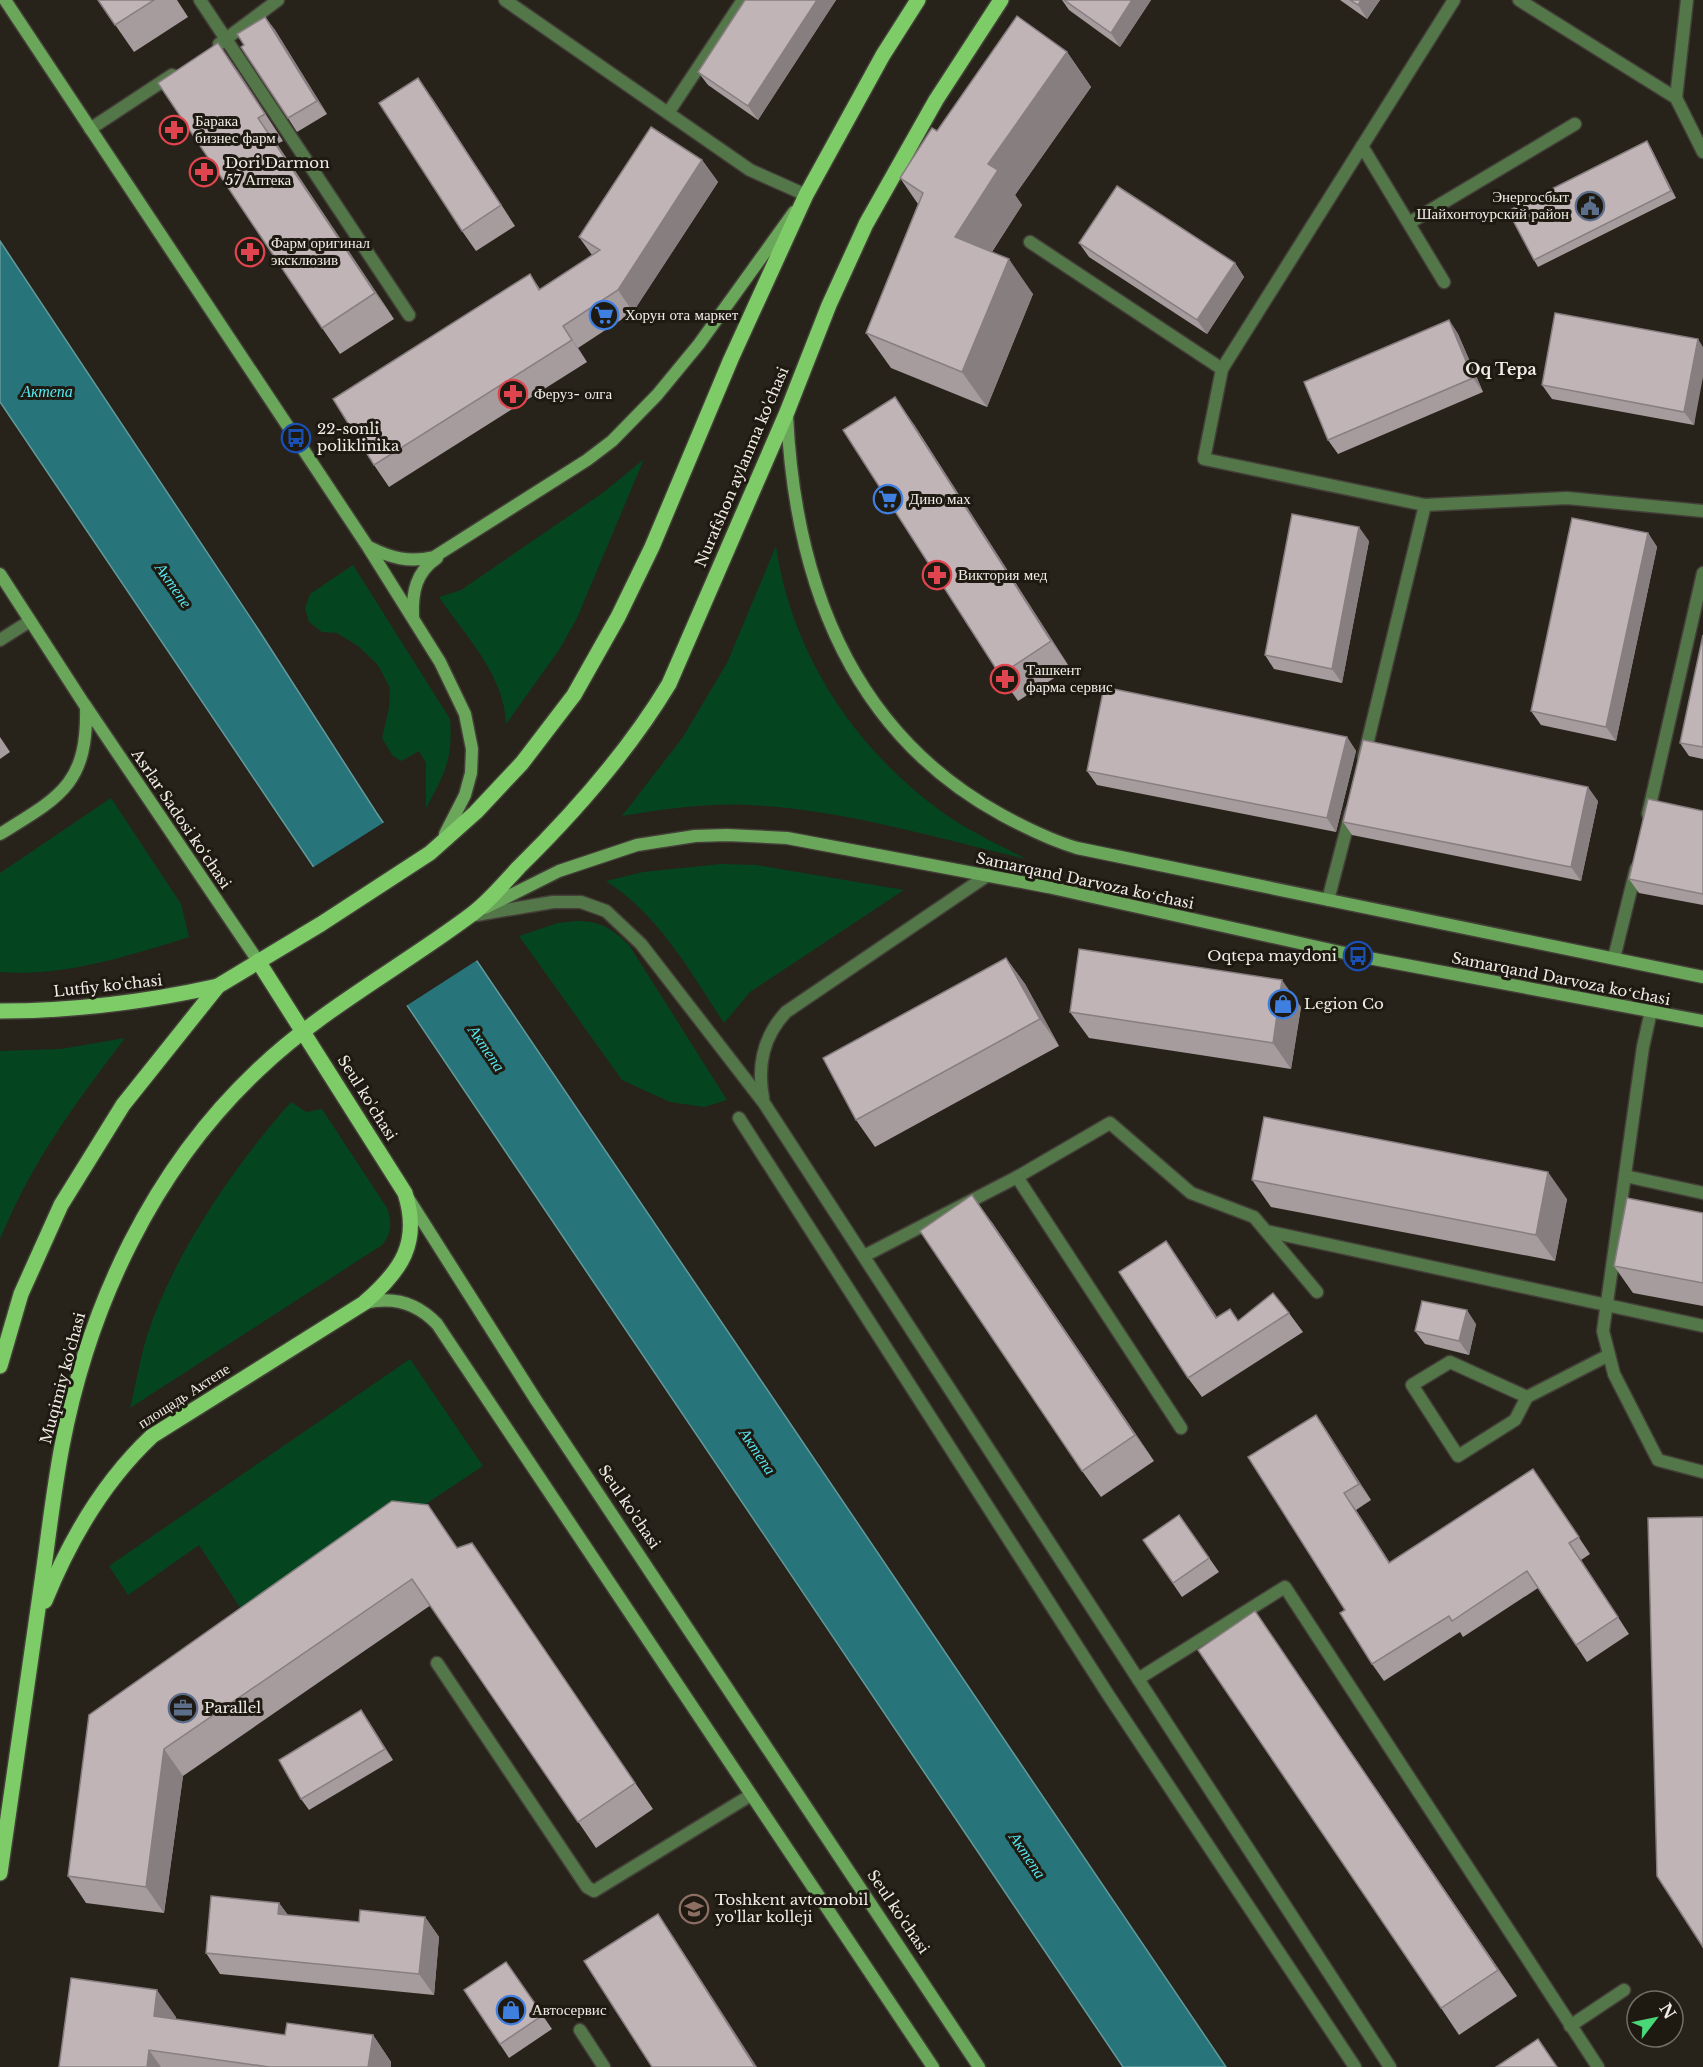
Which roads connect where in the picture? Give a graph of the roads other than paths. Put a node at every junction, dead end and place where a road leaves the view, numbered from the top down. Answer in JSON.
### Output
{"nodes":[{"id":1,"x":5,"y":0,"type":"edge"},
{"id":2,"x":200,"y":0,"type":"edge"},
{"id":3,"x":278,"y":0,"type":"edge"},
{"id":4,"x":505,"y":0,"type":"edge"},
{"id":5,"x":743,"y":0,"type":"edge"},
{"id":6,"x":918,"y":0,"type":"edge"},
{"id":7,"x":1001,"y":0,"type":"edge"},
{"id":8,"x":1454,"y":0,"type":"edge"},
{"id":9,"x":1519,"y":0,"type":"edge"},
{"id":10,"x":1688,"y":0,"type":"edge"},
{"id":11,"x":225,"y":40,"type":"junction"},
{"id":12,"x":206,"y":52,"type":"edge"},
{"id":13,"x":187,"y":65,"type":"edge"},
{"id":14,"x":1676,"y":98,"type":"junction"},
{"id":15,"x":668,"y":113,"type":"junction"},
{"id":16,"x":1575,"y":124,"type":"dead end"},
{"id":17,"x":90,"y":129,"type":"junction"},
{"id":18,"x":1362,"y":146,"type":"junction"},
{"id":19,"x":1703,"y":152,"type":"edge"},
{"id":20,"x":806,"y":195,"type":"junction"},
{"id":21,"x":1409,"y":223,"type":"junction"},
{"id":22,"x":1030,"y":242,"type":"dead end"},
{"id":23,"x":1444,"y":282,"type":"dead end"},
{"id":24,"x":410,"y":315,"type":"dead end"},
{"id":25,"x":1222,"y":369,"type":"junction"},
{"id":26,"x":787,"y":412,"type":"junction"},
{"id":27,"x":1425,"y":505,"type":"junction"},
{"id":28,"x":1703,"y":511,"type":"edge"},
{"id":29,"x":368,"y":547,"type":"junction"},
{"id":30,"x":447,"y":550,"type":"junction"},
{"id":31,"x":1703,"y":573,"type":"edge"},
{"id":32,"x":0,"y":574,"type":"edge"},
{"id":33,"x":413,"y":617,"type":"junction"},
{"id":34,"x":30,"y":621,"type":"junction"},
{"id":35,"x":0,"y":640,"type":"edge"},
{"id":36,"x":78,"y":694,"type":"junction"},
{"id":37,"x":1360,"y":771,"type":"edge"},
{"id":38,"x":1355,"y":794,"type":"edge"},
{"id":39,"x":1646,"y":824,"type":"edge"},
{"id":40,"x":0,"y":834,"type":"edge"},
{"id":41,"x":430,"y":853,"type":"junction"},
{"id":42,"x":1639,"y":858,"type":"edge"},
{"id":43,"x":988,"y":876,"type":"junction"},
{"id":44,"x":1328,"y":900,"type":"junction"},
{"id":45,"x":471,"y":916,"type":"junction"},
{"id":46,"x":1614,"y":958,"type":"junction"},
{"id":47,"x":258,"y":961,"type":"junction"},
{"id":48,"x":1703,"y":977,"type":"edge"},
{"id":49,"x":218,"y":986,"type":"junction"},
{"id":50,"x":362,"y":988,"type":"joint"},
{"id":51,"x":0,"y":1011,"type":"edge"},
{"id":52,"x":1651,"y":1011,"type":"junction"},
{"id":53,"x":1703,"y":1022,"type":"edge"},
{"id":54,"x":303,"y":1031,"type":"junction"},
{"id":55,"x":764,"y":1103,"type":"junction"},
{"id":56,"x":739,"y":1118,"type":"dead end"},
{"id":57,"x":1625,"y":1176,"type":"junction"},
{"id":58,"x":1017,"y":1177,"type":"junction"},
{"id":59,"x":405,"y":1193,"type":"junction"},
{"id":60,"x":1703,"y":1193,"type":"edge"},
{"id":61,"x":1266,"y":1231,"type":"junction"},
{"id":62,"x":864,"y":1256,"type":"junction"},
{"id":63,"x":1317,"y":1292,"type":"dead end"},
{"id":64,"x":364,"y":1303,"type":"junction"},
{"id":65,"x":1607,"y":1306,"type":"junction"},
{"id":66,"x":1703,"y":1326,"type":"edge"},
{"id":67,"x":1609,"y":1355,"type":"junction"},
{"id":68,"x":0,"y":1366,"type":"edge"},
{"id":69,"x":1527,"y":1397,"type":"junction"},
{"id":70,"x":1181,"y":1428,"type":"dead end"},
{"id":71,"x":1703,"y":1472,"type":"edge"},
{"id":72,"x":35,"y":1626,"type":"junction"},
{"id":73,"x":437,"y":1663,"type":"dead end"},
{"id":74,"x":1138,"y":1679,"type":"junction"},
{"id":75,"x":751,"y":1795,"type":"junction"},
{"id":76,"x":0,"y":1874,"type":"edge"},
{"id":77,"x":1624,"y":1990,"type":"dead end"},
{"id":78,"x":1570,"y":2026,"type":"junction"},
{"id":79,"x":580,"y":2030,"type":"dead end"},
{"id":80,"x":604,"y":2067,"type":"edge"},
{"id":81,"x":933,"y":2067,"type":"edge"},
{"id":82,"x":979,"y":2067,"type":"edge"},
{"id":83,"x":1354,"y":2067,"type":"edge"},
{"id":84,"x":1390,"y":2067,"type":"edge"},
{"id":85,"x":1598,"y":2067,"type":"edge"}],
"edges":[{"from":1,"to":17,"type":"main road"},
{"from":2,"to":11,"type":"street"},
{"from":3,"to":11,"type":"street"},
{"from":4,"to":15,"type":"street"},
{"from":5,"to":15,"type":"street"},
{"from":6,"to":20,"type":"main road"},
{"from":7,"to":26,"type":"main road","name":"Nurafshon aylanma ko'chasi"},
{"from":8,"to":18,"type":"street"},
{"from":9,"to":14,"type":"street"},
{"from":10,"to":14,"type":"street"},
{"from":11,"to":12,"type":"street"},
{"from":11,"to":24,"type":"street"},
{"from":13,"to":17,"type":"street"},
{"from":14,"to":19,"type":"street"},
{"from":15,"to":20,"type":"street"},
{"from":16,"to":21,"type":"street"},
{"from":17,"to":29,"type":"main road"},
{"from":18,"to":21,"type":"street"},
{"from":18,"to":25,"type":"street"},
{"from":20,"to":30,"type":"main road"},
{"from":20,"to":41,"type":"main road"},
{"from":21,"to":23,"type":"street"},
{"from":22,"to":25,"type":"street"},
{"from":25,"to":27,"type":"street"},
{"from":26,"to":44,"type":"main road","name":"Samarqand Darvoza koʻchasi"},
{"from":26,"to":45,"type":"main road","name":"Nurafshon aylanma ko'chasi"},
{"from":27,"to":28,"type":"street"},
{"from":27,"to":37,"type":"street"},
{"from":29,"to":30,"type":"main road"},
{"from":29,"to":33,"type":"main road"},
{"from":30,"to":33,"type":"main road"},
{"from":31,"to":39,"type":"street"},
{"from":32,"to":34,"type":"main road","name":"Asrlar Sadosi ko‘chasi"},
{"from":33,"to":41,"type":"main road"},
{"from":34,"to":35,"type":"street"},
{"from":34,"to":36,"type":"main road","name":"Asrlar Sadosi ko‘chasi"},
{"from":36,"to":40,"type":"main road","name":"Asrlar Sadosi ko‘chasi"},
{"from":36,"to":47,"type":"main road","name":"Asrlar Sadosi ko‘chasi"},
{"from":38,"to":44,"type":"street"},
{"from":41,"to":47,"type":"main road"},
{"from":42,"to":46,"type":"street"},
{"from":43,"to":45,"type":"main road","name":"Samarqand Darvoza koʻchasi"},
{"from":43,"to":52,"type":"main road","name":"Samarqand Darvoza koʻchasi"},
{"from":43,"to":55,"type":"street"},
{"from":44,"to":46,"type":"main road","name":"Samarqand Darvoza koʻchasi"},
{"from":45,"to":50,"type":"main road","name":"Nurafshon aylanma ko'chasi"},
{"from":45,"to":55,"type":"street"},
{"from":46,"to":48,"type":"main road","name":"Samarqand Darvoza koʻchasi"},
{"from":47,"to":49,"type":"main road"},
{"from":47,"to":54,"type":"main road","name":"Seul ko'chasi"},
{"from":49,"to":51,"type":"main road","name":"Lutfiy ko'chasi"},
{"from":49,"to":68,"type":"main road"},
{"from":50,"to":54,"type":"main road","name":"Muqimiy ko'chasi"},
{"from":52,"to":53,"type":"main road","name":"Samarqand Darvoza koʻchasi"},
{"from":52,"to":57,"type":"street"},
{"from":54,"to":59,"type":"main road","name":"Seul ko'chasi"},
{"from":54,"to":72,"type":"main road","name":"Muqimiy ko'chasi"},
{"from":55,"to":62,"type":"street"},
{"from":56,"to":83,"type":"street"},
{"from":57,"to":60,"type":"street"},
{"from":57,"to":65,"type":"street"},
{"from":58,"to":61,"type":"street"},
{"from":58,"to":62,"type":"street"},
{"from":58,"to":70,"type":"street"},
{"from":59,"to":64,"type":"main road","name":"площадь Актепе"},
{"from":59,"to":82,"type":"main road","name":"Seul ko'chasi"},
{"from":61,"to":63,"type":"street"},
{"from":61,"to":65,"type":"street"},
{"from":62,"to":74,"type":"street"},
{"from":64,"to":72,"type":"main road","name":"площадь Актепе"},
{"from":64,"to":75,"type":"main road"},
{"from":65,"to":66,"type":"street"},
{"from":65,"to":67,"type":"street"},
{"from":67,"to":69,"type":"street"},
{"from":67,"to":71,"type":"street"},
{"from":69,"to":69,"type":"street"},
{"from":72,"to":76,"type":"main road","name":"Muqimiy ko'chasi"},
{"from":73,"to":75,"type":"street"},
{"from":74,"to":78,"type":"street"},
{"from":74,"to":84,"type":"street"},
{"from":75,"to":81,"type":"main road"},
{"from":77,"to":78,"type":"street"},
{"from":78,"to":85,"type":"street"},
{"from":79,"to":80,"type":"street"}]}
